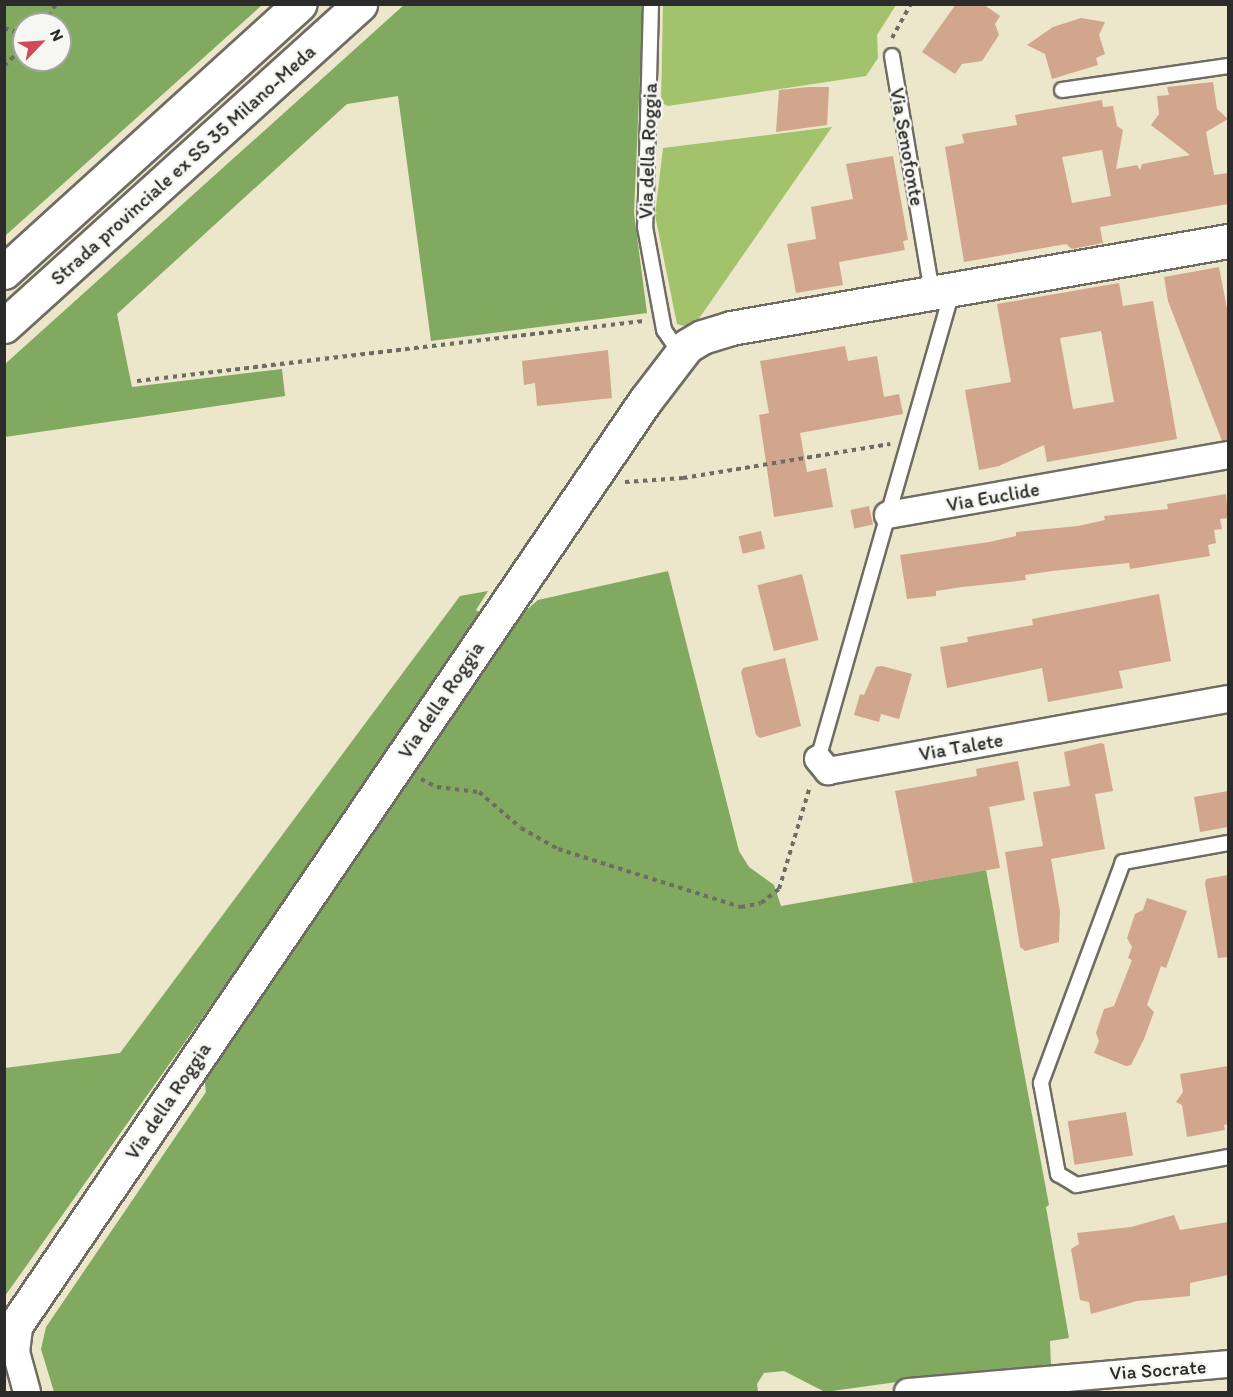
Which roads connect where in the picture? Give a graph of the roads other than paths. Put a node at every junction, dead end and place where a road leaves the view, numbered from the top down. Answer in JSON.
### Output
{"nodes":[{"id":1,"x":300,"y":4,"type":"edge"},
{"id":2,"x":360,"y":4,"type":"edge"},
{"id":3,"x":651,"y":4,"type":"edge"},
{"id":4,"x":892,"y":56,"type":"road end"},
{"id":5,"x":1228,"y":66,"type":"edge"},
{"id":6,"x":1062,"y":90,"type":"dead end"},
{"id":7,"x":1228,"y":241,"type":"edge"},
{"id":8,"x":4,"y":272,"type":"edge"},
{"id":9,"x":942,"y":291,"type":"junction"},
{"id":10,"x":4,"y":326,"type":"edge"},
{"id":11,"x":681,"y":353,"type":"junction"},
{"id":12,"x":1228,"y":455,"type":"edge"},
{"id":13,"x":888,"y":515,"type":"junction"},
{"id":14,"x":1228,"y":699,"type":"edge"},
{"id":15,"x":818,"y":759,"type":"joint"},
{"id":16,"x":1228,"y":843,"type":"edge"},
{"id":17,"x":1228,"y":1157,"type":"edge"},
{"id":18,"x":12,"y":1331,"type":"edge"},
{"id":19,"x":1228,"y":1364,"type":"edge"},
{"id":20,"x":17,"y":1375,"type":"edge"},
{"id":21,"x":916,"y":1392,"type":"edge"}],
"edges":[{"from":1,"to":8,"type":"main road","name":"Strada provinciale ex SS 35 Milano-Meda"},
{"from":2,"to":10,"type":"main road","name":"Strada provinciale ex SS 35 Milano-Meda"},
{"from":3,"to":11,"type":"lane","name":"Via della Roggia"},
{"from":4,"to":9,"type":"lane","name":"Via Senofonte"},
{"from":5,"to":6,"type":"lane"},
{"from":7,"to":9,"type":"main road"},
{"from":9,"to":11,"type":"main road"},
{"from":9,"to":13,"type":"lane","name":"Via Senofonte"},
{"from":11,"to":18,"type":"main road","name":"Via della Roggia"},
{"from":12,"to":13,"type":"street","name":"Via Euclide"},
{"from":13,"to":15,"type":"lane"},
{"from":14,"to":15,"type":"street","name":"Via Talete"},
{"from":16,"to":17,"type":"lane"},
{"from":18,"to":20,"type":"street"},
{"from":19,"to":21,"type":"street","name":"Via Socrate"}]}
